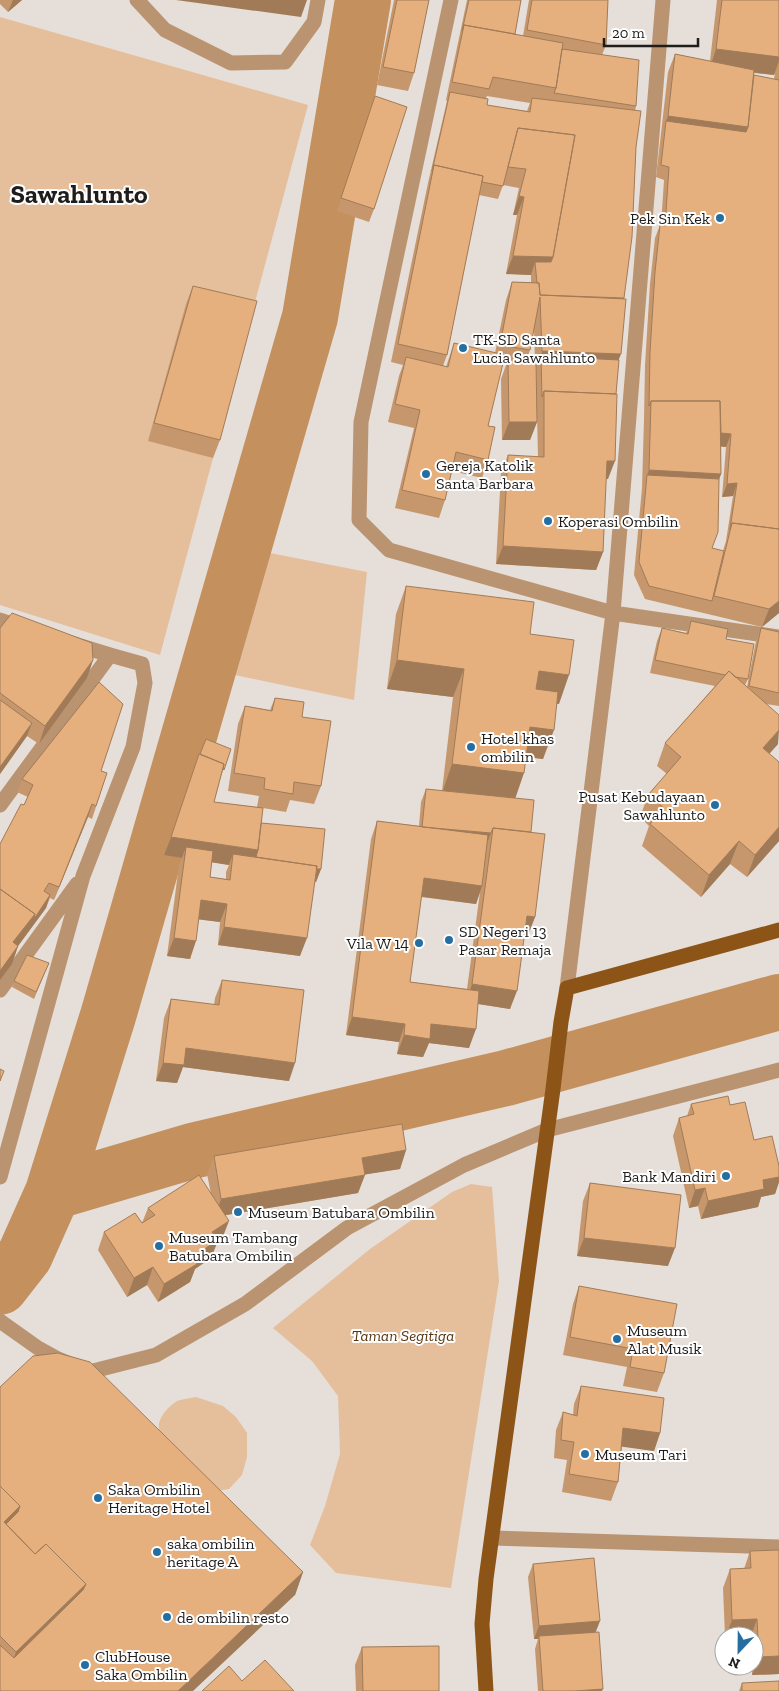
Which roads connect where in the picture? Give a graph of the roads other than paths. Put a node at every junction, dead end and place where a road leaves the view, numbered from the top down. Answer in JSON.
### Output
{"nodes":[{"id":1,"x":137,"y":0,"type":"edge"},
{"id":2,"x":318,"y":0,"type":"edge"},
{"id":3,"x":451,"y":0,"type":"edge"},
{"id":4,"x":663,"y":0,"type":"edge"},
{"id":5,"x":658,"y":62,"type":"junction"},
{"id":6,"x":676,"y":66,"type":"edge"},
{"id":7,"x":613,"y":613,"type":"junction"},
{"id":8,"x":0,"y":621,"type":"edge"},
{"id":9,"x":37,"y":632,"type":"edge"},
{"id":10,"x":779,"y":637,"type":"edge"},
{"id":11,"x":64,"y":640,"type":"edge"},
{"id":12,"x":110,"y":655,"type":"junction"},
{"id":13,"x":0,"y":805,"type":"edge"},
{"id":14,"x":83,"y":876,"type":"junction"},
{"id":15,"x":779,"y":930,"type":"edge"},
{"id":16,"x":567,"y":988,"type":"junction"},
{"id":17,"x":0,"y":990,"type":"edge"},
{"id":18,"x":779,"y":1070,"type":"edge"},
{"id":19,"x":547,"y":1130,"type":"junction"},
{"id":20,"x":0,"y":1177,"type":"edge"},
{"id":21,"x":0,"y":1321,"type":"edge"},
{"id":22,"x":58,"y":1359,"type":"junction"},
{"id":23,"x":44,"y":1371,"type":"edge"},
{"id":24,"x":492,"y":1538,"type":"junction"},
{"id":25,"x":779,"y":1547,"type":"edge"},
{"id":26,"x":486,"y":1691,"type":"edge"}],
"edges":[{"from":1,"to":2,"type":"street"},
{"from":3,"to":7,"type":"street"},
{"from":4,"to":5,"type":"street"},
{"from":5,"to":6,"type":"street"},
{"from":5,"to":7,"type":"street"},
{"from":7,"to":10,"type":"street"},
{"from":7,"to":16,"type":"street"},
{"from":8,"to":9,"type":"street"},
{"from":11,"to":12,"type":"street"},
{"from":12,"to":13,"type":"street"},
{"from":12,"to":14,"type":"street"},
{"from":14,"to":17,"type":"street"},
{"from":14,"to":20,"type":"street"},
{"from":15,"to":16,"type":"main road"},
{"from":16,"to":19,"type":"main road"},
{"from":18,"to":19,"type":"street"},
{"from":19,"to":22,"type":"street"},
{"from":19,"to":24,"type":"main road"},
{"from":21,"to":22,"type":"street"},
{"from":22,"to":23,"type":"street"},
{"from":24,"to":25,"type":"street"},
{"from":24,"to":26,"type":"main road"}]}
